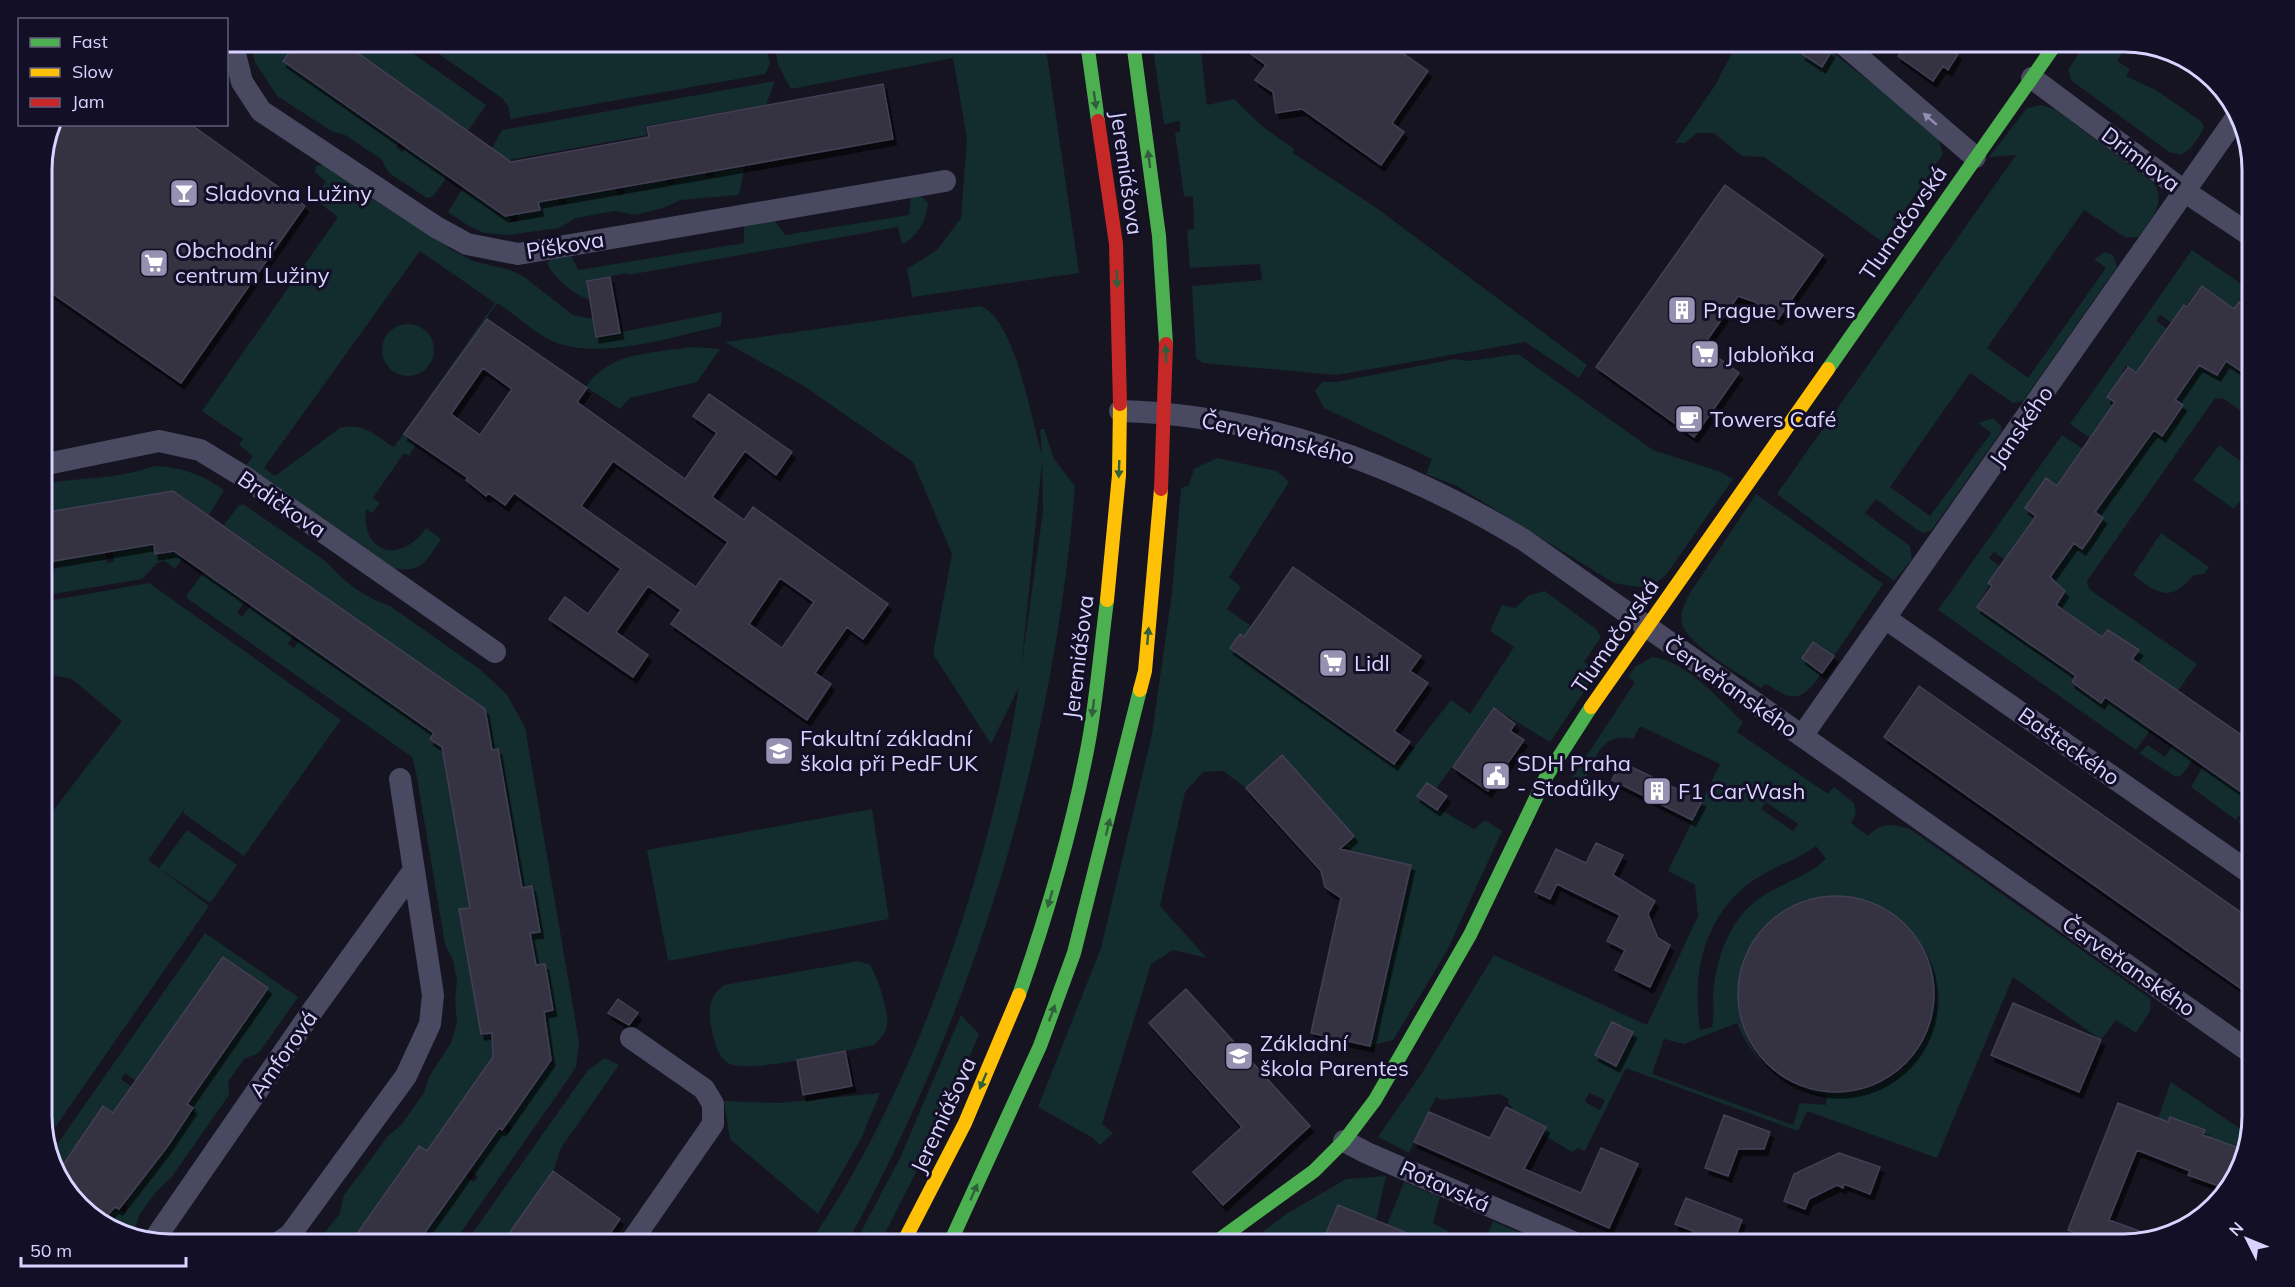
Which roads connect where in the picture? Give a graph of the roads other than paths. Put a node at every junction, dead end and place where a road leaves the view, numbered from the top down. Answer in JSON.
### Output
{"nodes":[{"id":1,"x":1852,"y":52,"type":"edge"},
{"id":2,"x":2050,"y":52,"type":"edge"},
{"id":3,"x":235,"y":53,"type":"edge"},
{"id":4,"x":1089,"y":53,"type":"edge"},
{"id":5,"x":1134,"y":53,"type":"edge"},
{"id":6,"x":2032,"y":78,"type":"junction"},
{"id":7,"x":2233,"y":123,"type":"edge"},
{"id":8,"x":1975,"y":157,"type":"junction"},
{"id":9,"x":945,"y":182,"type":"dead end"},
{"id":10,"x":2184,"y":191,"type":"junction"},
{"id":11,"x":2242,"y":230,"type":"edge"},
{"id":12,"x":1120,"y":411,"type":"junction"},
{"id":13,"x":1166,"y":412,"type":"junction"},
{"id":14,"x":53,"y":463,"type":"edge"},
{"id":15,"x":1885,"y":618,"type":"junction"},
{"id":16,"x":1647,"y":628,"type":"junction"},
{"id":17,"x":495,"y":652,"type":"dead end"},
{"id":18,"x":1802,"y":736,"type":"junction"},
{"id":19,"x":400,"y":779,"type":"dead end"},
{"id":20,"x":2242,"y":867,"type":"edge"},
{"id":21,"x":414,"y":870,"type":"junction"},
{"id":22,"x":631,"y":1038,"type":"dead end"},
{"id":23,"x":2242,"y":1046,"type":"edge"},
{"id":24,"x":1344,"y":1141,"type":"junction"},
{"id":25,"x":159,"y":1233,"type":"edge"},
{"id":26,"x":291,"y":1234,"type":"edge"},
{"id":27,"x":637,"y":1234,"type":"edge"},
{"id":28,"x":908,"y":1234,"type":"edge"},
{"id":29,"x":954,"y":1234,"type":"edge"},
{"id":30,"x":1227,"y":1234,"type":"edge"},
{"id":31,"x":1554,"y":1234,"type":"edge"}],
"edges":[{"from":8,"to":1,"type":"street","one_way":true},
{"from":2,"to":6,"type":"main road","name":"Tlumačovská"},
{"from":3,"to":9,"type":"street","name":"Píškova"},
{"from":4,"to":12,"type":"main road","name":"Jeremiášova","one_way":true},
{"from":13,"to":5,"type":"main road","name":"Jeremiášova","one_way":true},
{"from":6,"to":8,"type":"main road","name":"Tlumačovská"},
{"from":6,"to":10,"type":"street","name":"Drimlova"},
{"from":7,"to":10,"type":"street","name":"Janského"},
{"from":8,"to":16,"type":"main road","name":"Tlumačovská"},
{"from":10,"to":11,"type":"street","name":"Drimlova"},
{"from":10,"to":15,"type":"street","name":"Janského"},
{"from":12,"to":13,"type":"street"},
{"from":12,"to":28,"type":"main road","name":"Jeremiášova","one_way":true},
{"from":13,"to":16,"type":"street","name":"Červeňanského"},
{"from":29,"to":13,"type":"main road","name":"Jeremiášova","one_way":true},
{"from":14,"to":17,"type":"street","name":"Brdičkova"},
{"from":15,"to":18,"type":"street","name":"Janského"},
{"from":15,"to":20,"type":"street","name":"Bašteckého"},
{"from":16,"to":18,"type":"street","name":"Červeňanského"},
{"from":16,"to":24,"type":"main road","name":"Tlumačovská"},
{"from":18,"to":23,"type":"street","name":"Červeňanského"},
{"from":19,"to":21,"type":"street"},
{"from":21,"to":25,"type":"street","name":"Amforová"},
{"from":21,"to":26,"type":"street"},
{"from":22,"to":27,"type":"street"},
{"from":24,"to":30,"type":"main road","name":"Tlumačovská"},
{"from":24,"to":31,"type":"street","name":"Rotavská"}]}
